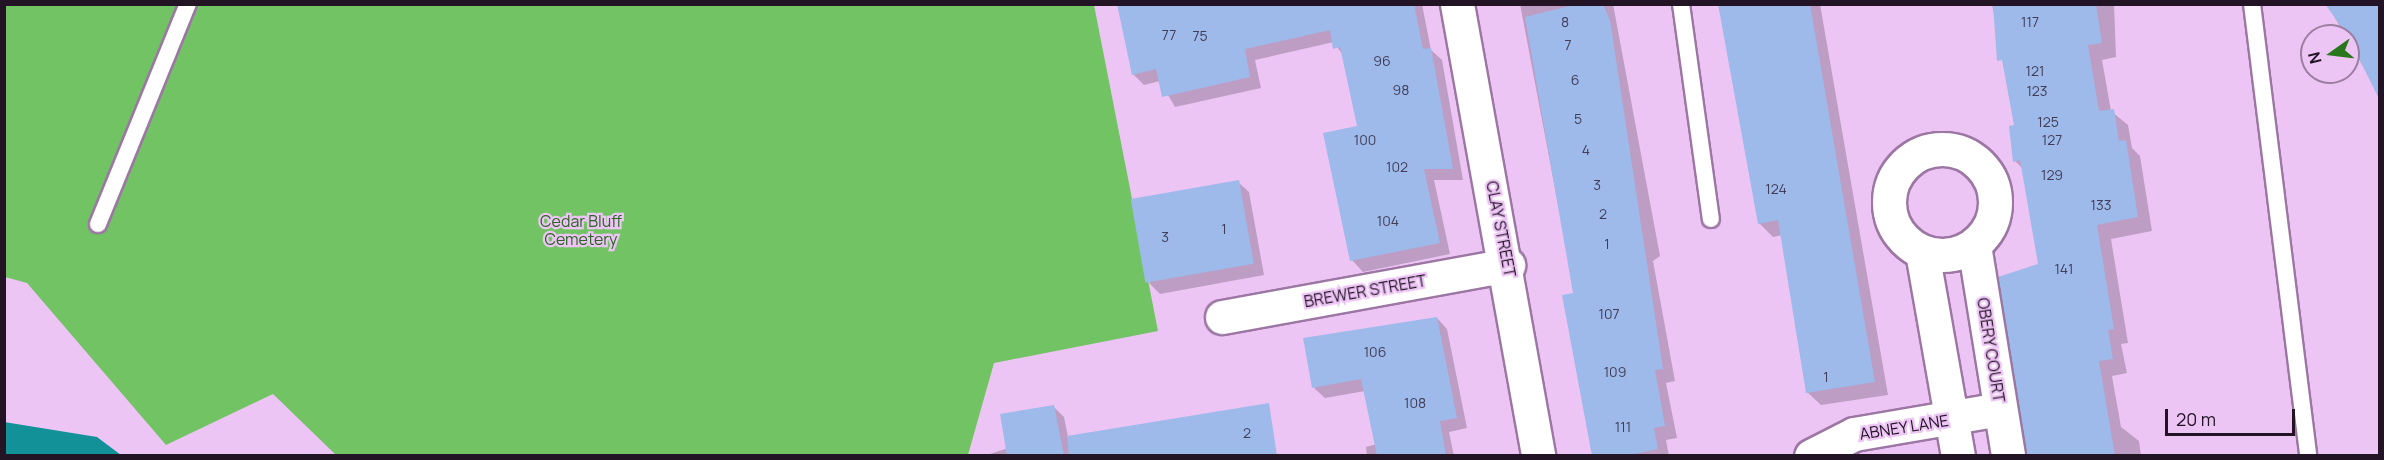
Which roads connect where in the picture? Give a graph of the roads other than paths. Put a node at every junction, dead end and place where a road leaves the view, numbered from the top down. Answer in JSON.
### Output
{"nodes":[{"id":1,"x":188,"y":4,"type":"edge"},
{"id":2,"x":1457,"y":4,"type":"edge"},
{"id":3,"x":1681,"y":4,"type":"edge"},
{"id":4,"x":2252,"y":4,"type":"edge"},
{"id":5,"x":1711,"y":219,"type":"dead end"},
{"id":6,"x":98,"y":224,"type":"dead end"},
{"id":7,"x":1974,"y":245,"type":"junction"},
{"id":8,"x":1922,"y":252,"type":"junction"},
{"id":9,"x":1508,"y":265,"type":"junction"},
{"id":10,"x":1222,"y":317,"type":"dead end"},
{"id":11,"x":2000,"y":409,"type":"junction"},
{"id":12,"x":1952,"y":419,"type":"junction"},
{"id":13,"x":1538,"y":456,"type":"edge"},
{"id":14,"x":1811,"y":456,"type":"edge"},
{"id":15,"x":1958,"y":456,"type":"edge"},
{"id":16,"x":2008,"y":456,"type":"edge"},
{"id":17,"x":2308,"y":456,"type":"edge"}],
"edges":[{"from":1,"to":6,"type":"lane"},
{"from":2,"to":9,"type":"street","name":"CLAY STREET"},
{"from":3,"to":5,"type":"lane"},
{"from":4,"to":17,"type":"lane"},
{"from":7,"to":8,"type":"street"},
{"from":7,"to":8,"type":"street"},
{"from":7,"to":11,"type":"street","name":"OBERY COURT"},
{"from":8,"to":12,"type":"street"},
{"from":9,"to":10,"type":"street","name":"BREWER STREET"},
{"from":9,"to":13,"type":"street","name":"CLAY STREET"},
{"from":11,"to":12,"type":"street","name":"ABNEY LANE"},
{"from":11,"to":16,"type":"street","name":"OBERY COURT"},
{"from":12,"to":14,"type":"street","name":"ABNEY LANE"},
{"from":12,"to":15,"type":"street"}]}
